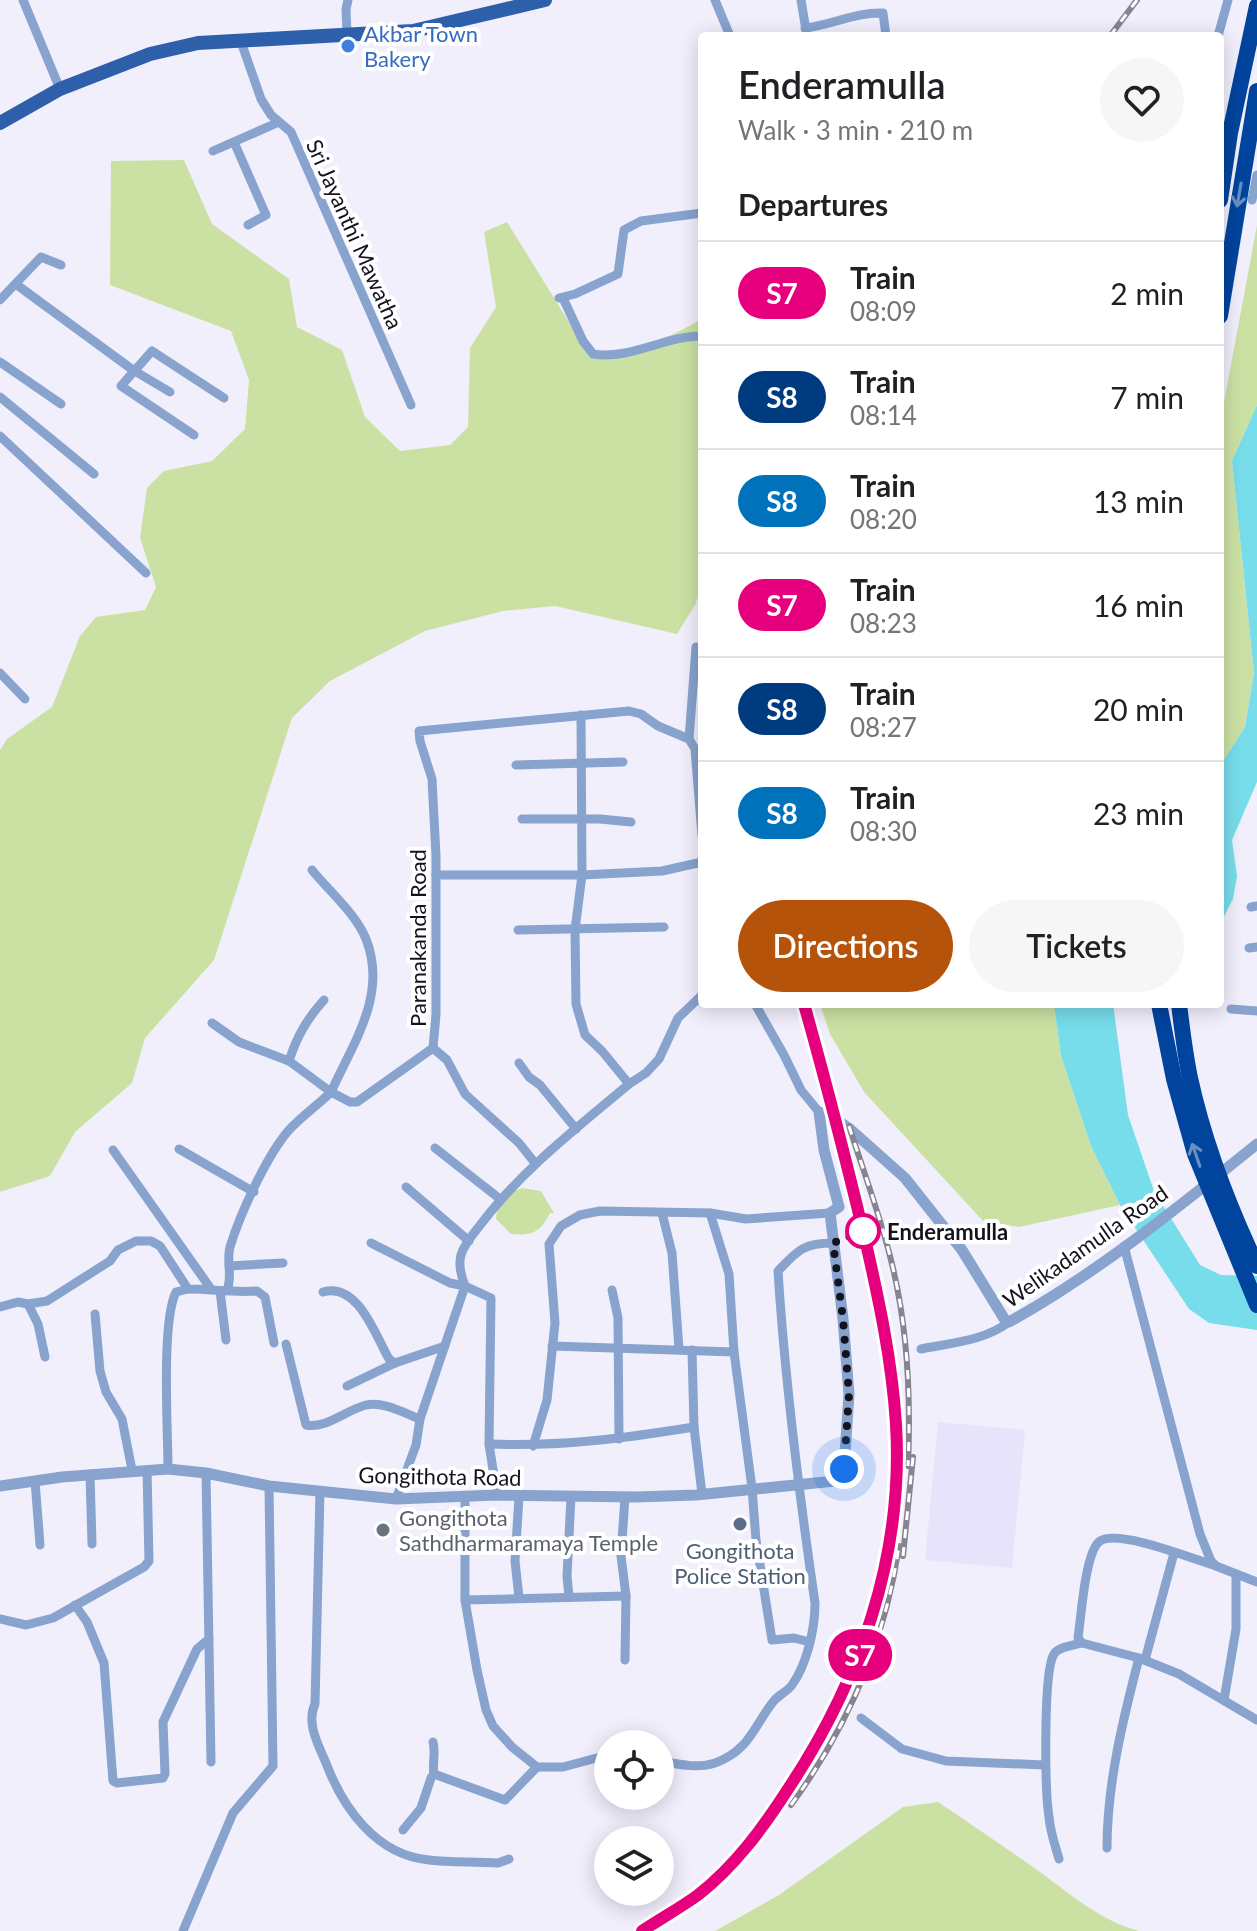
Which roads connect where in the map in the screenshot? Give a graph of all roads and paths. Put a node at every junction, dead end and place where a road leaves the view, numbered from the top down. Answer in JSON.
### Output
{"nodes":[{"id":1,"x":23,"y":0,"type":"edge"},
{"id":2,"x":348,"y":0,"type":"edge"},
{"id":3,"x":545,"y":0,"type":"edge"},
{"id":4,"x":715,"y":0,"type":"edge"},
{"id":5,"x":801,"y":0,"type":"edge"},
{"id":6,"x":1228,"y":0,"type":"edge"},
{"id":7,"x":1257,"y":6,"type":"edge"},
{"id":8,"x":728,"y":32,"type":"edge"},
{"id":9,"x":806,"y":32,"type":"edge"},
{"id":10,"x":885,"y":32,"type":"edge"},
{"id":11,"x":1219,"y":32,"type":"edge"},
{"id":12,"x":347,"y":35,"type":"junction"},
{"id":13,"x":240,"y":39,"type":"junction"},
{"id":14,"x":1247,"y":43,"type":"junction"},
{"id":15,"x":1240,"y":82,"type":"junction"},
{"id":16,"x":60,"y":89,"type":"junction"},
{"id":17,"x":1257,"y":91,"type":"edge"},
{"id":18,"x":279,"y":122,"type":"junction"},
{"id":19,"x":0,"y":123,"type":"edge"},
{"id":20,"x":1224,"y":124,"type":"edge"},
{"id":21,"x":234,"y":142,"type":"junction"},
{"id":22,"x":213,"y":151,"type":"dead end"},
{"id":23,"x":1224,"y":152,"type":"edge"},
{"id":24,"x":1257,"y":175,"type":"edge"},
{"id":25,"x":1224,"y":176,"type":"edge"},
{"id":26,"x":1252,"y":200,"type":"dead end"},
{"id":27,"x":698,"y":214,"type":"edge"},
{"id":28,"x":248,"y":225,"type":"dead end"},
{"id":29,"x":61,"y":265,"type":"dead end"},
{"id":30,"x":17,"y":285,"type":"junction"},
{"id":31,"x":1224,"y":292,"type":"edge"},
{"id":32,"x":0,"y":300,"type":"edge"},
{"id":33,"x":698,"y":336,"type":"edge"},
{"id":34,"x":0,"y":362,"type":"edge"},
{"id":35,"x":133,"y":370,"type":"junction"},
{"id":36,"x":170,"y":392,"type":"dead end"},
{"id":37,"x":0,"y":397,"type":"edge"},
{"id":38,"x":224,"y":398,"type":"dead end"},
{"id":39,"x":61,"y":404,"type":"dead end"},
{"id":40,"x":411,"y":405,"type":"dead end"},
{"id":41,"x":194,"y":435,"type":"dead end"},
{"id":42,"x":0,"y":436,"type":"edge"},
{"id":43,"x":94,"y":474,"type":"dead end"},
{"id":44,"x":146,"y":573,"type":"dead end"},
{"id":45,"x":696,"y":647,"type":"dead end"},
{"id":46,"x":0,"y":673,"type":"edge"},
{"id":47,"x":25,"y":699,"type":"dead end"},
{"id":48,"x":581,"y":715,"type":"junction"},
{"id":49,"x":689,"y":739,"type":"junction"},
{"id":50,"x":623,"y":762,"type":"dead end"},
{"id":51,"x":516,"y":765,"type":"dead end"},
{"id":52,"x":581,"y":765,"type":"junction"},
{"id":53,"x":698,"y":786,"type":"edge"},
{"id":54,"x":522,"y":819,"type":"dead end"},
{"id":55,"x":581,"y":820,"type":"junction"},
{"id":56,"x":631,"y":822,"type":"dead end"},
{"id":57,"x":698,"y":863,"type":"edge"},
{"id":58,"x":312,"y":870,"type":"dead end"},
{"id":59,"x":436,"y":875,"type":"junction"},
{"id":60,"x":582,"y":875,"type":"junction"},
{"id":61,"x":664,"y":927,"type":"dead end"},
{"id":62,"x":518,"y":930,"type":"dead end"},
{"id":63,"x":575,"y":930,"type":"junction"},
{"id":64,"x":698,"y":999,"type":"edge"},
{"id":65,"x":324,"y":1000,"type":"dead end"},
{"id":66,"x":757,"y":1008,"type":"edge"},
{"id":67,"x":1160,"y":1008,"type":"edge"},
{"id":68,"x":1180,"y":1008,"type":"edge"},
{"id":69,"x":1231,"y":1009,"type":"dead end"},
{"id":70,"x":1257,"y":1011,"type":"edge"},
{"id":71,"x":212,"y":1023,"type":"dead end"},
{"id":72,"x":433,"y":1048,"type":"junction"},
{"id":73,"x":289,"y":1061,"type":"junction"},
{"id":74,"x":519,"y":1063,"type":"dead end"},
{"id":75,"x":629,"y":1084,"type":"junction"},
{"id":76,"x":331,"y":1092,"type":"junction"},
{"id":77,"x":819,"y":1112,"type":"junction"},
{"id":78,"x":576,"y":1129,"type":"junction"},
{"id":79,"x":1257,"y":1144,"type":"edge"},
{"id":80,"x":435,"y":1148,"type":"dead end"},
{"id":81,"x":179,"y":1149,"type":"dead end"},
{"id":82,"x":113,"y":1150,"type":"dead end"},
{"id":83,"x":535,"y":1163,"type":"junction"},
{"id":84,"x":406,"y":1187,"type":"dead end"},
{"id":85,"x":254,"y":1192,"type":"junction"},
{"id":86,"x":500,"y":1199,"type":"junction"},
{"id":87,"x":662,"y":1213,"type":"junction"},
{"id":88,"x":710,"y":1213,"type":"junction"},
{"id":89,"x":830,"y":1213,"type":"junction"},
{"id":90,"x":469,"y":1241,"type":"junction"},
{"id":91,"x":371,"y":1243,"type":"dead end"},
{"id":92,"x":833,"y":1243,"type":"junction"},
{"id":93,"x":1124,"y":1246,"type":"junction"},
{"id":94,"x":283,"y":1263,"type":"dead end"},
{"id":95,"x":229,"y":1266,"type":"junction"},
{"id":96,"x":1257,"y":1266,"type":"edge"},
{"id":97,"x":465,"y":1286,"type":"junction"},
{"id":98,"x":188,"y":1289,"type":"junction"},
{"id":99,"x":219,"y":1290,"type":"junction"},
{"id":100,"x":612,"y":1290,"type":"dead end"},
{"id":101,"x":323,"y":1292,"type":"dead end"},
{"id":102,"x":28,"y":1304,"type":"junction"},
{"id":103,"x":1257,"y":1305,"type":"edge"},
{"id":104,"x":0,"y":1307,"type":"edge"},
{"id":105,"x":95,"y":1314,"type":"dead end"},
{"id":106,"x":1009,"y":1322,"type":"junction"},
{"id":107,"x":226,"y":1340,"type":"dead end"},
{"id":108,"x":274,"y":1343,"type":"dead end"},
{"id":109,"x":286,"y":1344,"type":"dead end"},
{"id":110,"x":445,"y":1346,"type":"junction"},
{"id":111,"x":552,"y":1346,"type":"junction"},
{"id":112,"x":618,"y":1348,"type":"junction"},
{"id":113,"x":679,"y":1349,"type":"junction"},
{"id":114,"x":921,"y":1349,"type":"dead end"},
{"id":115,"x":692,"y":1350,"type":"junction"},
{"id":116,"x":734,"y":1352,"type":"junction"},
{"id":117,"x":45,"y":1357,"type":"dead end"},
{"id":118,"x":395,"y":1363,"type":"junction"},
{"id":119,"x":347,"y":1386,"type":"dead end"},
{"id":120,"x":420,"y":1419,"type":"junction"},
{"id":121,"x":694,"y":1427,"type":"junction"},
{"id":122,"x":619,"y":1439,"type":"junction"},
{"id":123,"x":489,"y":1444,"type":"junction"},
{"id":124,"x":533,"y":1446,"type":"junction"},
{"id":125,"x":168,"y":1469,"type":"junction"},
{"id":126,"x":132,"y":1470,"type":"junction"},
{"id":127,"x":147,"y":1470,"type":"junction"},
{"id":128,"x":206,"y":1473,"type":"junction"},
{"id":129,"x":90,"y":1474,"type":"junction"},
{"id":130,"x":35,"y":1481,"type":"junction"},
{"id":131,"x":797,"y":1484,"type":"junction"},
{"id":132,"x":0,"y":1486,"type":"edge"},
{"id":133,"x":269,"y":1486,"type":"junction"},
{"id":134,"x":752,"y":1488,"type":"junction"},
{"id":135,"x":320,"y":1491,"type":"junction"},
{"id":136,"x":702,"y":1494,"type":"junction"},
{"id":137,"x":497,"y":1495,"type":"junction"},
{"id":138,"x":465,"y":1497,"type":"junction"},
{"id":139,"x":519,"y":1497,"type":"junction"},
{"id":140,"x":571,"y":1497,"type":"junction"},
{"id":141,"x":625,"y":1497,"type":"junction"},
{"id":142,"x":396,"y":1499,"type":"junction"},
{"id":143,"x":92,"y":1544,"type":"dead end"},
{"id":144,"x":40,"y":1545,"type":"dead end"},
{"id":145,"x":1174,"y":1553,"type":"junction"},
{"id":146,"x":1216,"y":1566,"type":"junction"},
{"id":147,"x":1236,"y":1574,"type":"junction"},
{"id":148,"x":1257,"y":1582,"type":"edge"},
{"id":149,"x":626,"y":1596,"type":"junction"},
{"id":150,"x":569,"y":1597,"type":"junction"},
{"id":151,"x":519,"y":1598,"type":"junction"},
{"id":152,"x":465,"y":1600,"type":"junction"},
{"id":153,"x":75,"y":1605,"type":"junction"},
{"id":154,"x":0,"y":1619,"type":"edge"},
{"id":155,"x":209,"y":1639,"type":"junction"},
{"id":156,"x":810,"y":1642,"type":"junction"},
{"id":157,"x":1082,"y":1643,"type":"junction"},
{"id":158,"x":1142,"y":1659,"type":"junction"},
{"id":159,"x":625,"y":1660,"type":"dead end"},
{"id":160,"x":1224,"y":1700,"type":"junction"},
{"id":161,"x":861,"y":1718,"type":"dead end"},
{"id":162,"x":1257,"y":1720,"type":"edge"},
{"id":163,"x":433,"y":1742,"type":"dead end"},
{"id":164,"x":594,"y":1759,"type":"edge"},
{"id":165,"x":211,"y":1762,"type":"dead end"},
{"id":166,"x":674,"y":1762,"type":"edge"},
{"id":167,"x":1045,"y":1765,"type":"junction"},
{"id":168,"x":537,"y":1767,"type":"junction"},
{"id":169,"x":434,"y":1774,"type":"junction"},
{"id":170,"x":403,"y":1830,"type":"dead end"},
{"id":171,"x":1107,"y":1848,"type":"dead end"},
{"id":172,"x":509,"y":1859,"type":"dead end"},
{"id":173,"x":1059,"y":1859,"type":"dead end"},
{"id":174,"x":183,"y":1931,"type":"edge"}],
"edges":[{"from":1,"to":16,"type":"street"},
{"from":2,"to":12,"type":"street"},
{"from":3,"to":12,"type":"main road"},
{"from":4,"to":8,"type":"street"},
{"from":5,"to":9,"type":"street"},
{"from":6,"to":11,"type":"street"},
{"from":7,"to":14,"type":"highway"},
{"from":9,"to":10,"type":"street"},
{"from":12,"to":13,"type":"main road"},
{"from":13,"to":16,"type":"main road"},
{"from":13,"to":18,"type":"street","name":"Sri Jayanthi Mawatha"},
{"from":14,"to":15,"type":"highway"},
{"from":14,"to":20,"type":"highway"},
{"from":15,"to":23,"type":"highway"},
{"from":15,"to":25,"type":"highway"},
{"from":16,"to":19,"type":"main road"},
{"from":17,"to":31,"type":"highway","one_way":true},
{"from":18,"to":21,"type":"street"},
{"from":18,"to":40,"type":"street","name":"Sri Jayanthi Mawatha"},
{"from":21,"to":22,"type":"street"},
{"from":21,"to":28,"type":"street"},
{"from":24,"to":26,"type":"street"},
{"from":27,"to":33,"type":"street"},
{"from":29,"to":30,"type":"street"},
{"from":30,"to":32,"type":"street"},
{"from":30,"to":35,"type":"street"},
{"from":34,"to":39,"type":"street"},
{"from":35,"to":36,"type":"street"},
{"from":35,"to":38,"type":"street"},
{"from":35,"to":41,"type":"street"},
{"from":37,"to":43,"type":"street"},
{"from":42,"to":44,"type":"street"},
{"from":45,"to":49,"type":"street"},
{"from":46,"to":47,"type":"street"},
{"from":48,"to":49,"type":"street"},
{"from":48,"to":52,"type":"street"},
{"from":48,"to":59,"type":"street","name":"Paranakanda Road"},
{"from":49,"to":53,"type":"street"},
{"from":50,"to":52,"type":"street"},
{"from":51,"to":52,"type":"street"},
{"from":52,"to":55,"type":"street"},
{"from":54,"to":55,"type":"street"},
{"from":55,"to":56,"type":"street"},
{"from":55,"to":60,"type":"street"},
{"from":57,"to":60,"type":"street"},
{"from":58,"to":76,"type":"street"},
{"from":59,"to":60,"type":"street"},
{"from":59,"to":72,"type":"street","name":"Paranakanda Road"},
{"from":60,"to":63,"type":"street"},
{"from":61,"to":63,"type":"street"},
{"from":62,"to":63,"type":"street"},
{"from":63,"to":75,"type":"street"},
{"from":64,"to":75,"type":"street"},
{"from":65,"to":73,"type":"street"},
{"from":66,"to":77,"type":"street"},
{"from":103,"to":67,"type":"highway","one_way":true,"bridge":true},
{"from":68,"to":96,"type":"highway","bridge":true},
{"from":69,"to":70,"type":"street"},
{"from":71,"to":73,"type":"street"},
{"from":72,"to":76,"type":"street","name":"Paranakanda Road"},
{"from":72,"to":83,"type":"street"},
{"from":73,"to":76,"type":"street"},
{"from":74,"to":78,"type":"street"},
{"from":75,"to":78,"type":"street"},
{"from":76,"to":85,"type":"street"},
{"from":77,"to":89,"type":"street"},
{"from":77,"to":106,"type":"street"},
{"from":78,"to":83,"type":"street"},
{"from":79,"to":93,"type":"street","name":"Welikadamulla Road"},
{"from":80,"to":86,"type":"street"},
{"from":81,"to":85,"type":"street"},
{"from":82,"to":99,"type":"street"},
{"from":83,"to":86,"type":"street"},
{"from":84,"to":90,"type":"street"},
{"from":85,"to":95,"type":"street"},
{"from":86,"to":90,"type":"street"},
{"from":87,"to":88,"type":"street"},
{"from":87,"to":111,"type":"street"},
{"from":87,"to":113,"type":"street"},
{"from":88,"to":89,"type":"street"},
{"from":88,"to":116,"type":"street"},
{"from":89,"to":92,"type":"street"},
{"from":90,"to":97,"type":"street"},
{"from":91,"to":97,"type":"street"},
{"from":92,"to":131,"type":"street"},
{"from":92,"to":131,"type":"street","name":"Gongithota Road"},
{"from":93,"to":106,"type":"street","name":"Welikadamulla Road"},
{"from":93,"to":146,"type":"street"},
{"from":94,"to":95,"type":"street"},
{"from":95,"to":99,"type":"street"},
{"from":97,"to":110,"type":"street"},
{"from":97,"to":123,"type":"street"},
{"from":98,"to":99,"type":"street"},
{"from":98,"to":102,"type":"street"},
{"from":98,"to":125,"type":"street"},
{"from":99,"to":107,"type":"street"},
{"from":99,"to":108,"type":"street"},
{"from":100,"to":112,"type":"street"},
{"from":101,"to":118,"type":"street"},
{"from":102,"to":104,"type":"street"},
{"from":102,"to":117,"type":"street"},
{"from":105,"to":126,"type":"street"},
{"from":106,"to":114,"type":"street","name":"Welikadamulla Road"},
{"from":109,"to":120,"type":"street"},
{"from":110,"to":118,"type":"street"},
{"from":110,"to":120,"type":"street"},
{"from":111,"to":112,"type":"street"},
{"from":111,"to":124,"type":"street"},
{"from":112,"to":113,"type":"street"},
{"from":112,"to":122,"type":"street"},
{"from":113,"to":115,"type":"street"},
{"from":115,"to":116,"type":"street"},
{"from":115,"to":121,"type":"street"},
{"from":116,"to":134,"type":"street"},
{"from":118,"to":119,"type":"street"},
{"from":120,"to":142,"type":"street"},
{"from":121,"to":122,"type":"street"},
{"from":121,"to":136,"type":"street"},
{"from":122,"to":124,"type":"street"},
{"from":123,"to":124,"type":"street"},
{"from":123,"to":137,"type":"street"},
{"from":125,"to":127,"type":"street","name":"Gongithota Road"},
{"from":125,"to":128,"type":"street","name":"Gongithota Road"},
{"from":126,"to":127,"type":"street","name":"Gongithota Road"},
{"from":126,"to":129,"type":"street","name":"Gongithota Road"},
{"from":127,"to":153,"type":"street"},
{"from":128,"to":133,"type":"street","name":"Gongithota Road"},
{"from":128,"to":155,"type":"street"},
{"from":129,"to":130,"type":"street","name":"Gongithota Road"},
{"from":129,"to":143,"type":"street"},
{"from":130,"to":132,"type":"street","name":"Gongithota Road"},
{"from":130,"to":144,"type":"street"},
{"from":131,"to":134,"type":"street","name":"Gongithota Road"},
{"from":131,"to":156,"type":"street"},
{"from":133,"to":135,"type":"street","name":"Gongithota Road"},
{"from":133,"to":174,"type":"street"},
{"from":134,"to":136,"type":"street","name":"Gongithota Road"},
{"from":134,"to":156,"type":"street"},
{"from":135,"to":142,"type":"street","name":"Gongithota Road"},
{"from":135,"to":172,"type":"street"},
{"from":136,"to":141,"type":"street","name":"Gongithota Road"},
{"from":137,"to":138,"type":"street","name":"Gongithota Road"},
{"from":137,"to":139,"type":"street","name":"Gongithota Road"},
{"from":138,"to":142,"type":"street","name":"Gongithota Road"},
{"from":138,"to":152,"type":"street"},
{"from":139,"to":140,"type":"street","name":"Gongithota Road"},
{"from":139,"to":151,"type":"street"},
{"from":140,"to":141,"type":"street","name":"Gongithota Road"},
{"from":140,"to":150,"type":"street"},
{"from":141,"to":149,"type":"street"},
{"from":145,"to":146,"type":"street"},
{"from":145,"to":157,"type":"street"},
{"from":145,"to":158,"type":"street"},
{"from":146,"to":147,"type":"street"},
{"from":147,"to":148,"type":"street"},
{"from":147,"to":160,"type":"street"},
{"from":149,"to":150,"type":"street"},
{"from":149,"to":159,"type":"street"},
{"from":150,"to":151,"type":"street"},
{"from":151,"to":152,"type":"street"},
{"from":152,"to":168,"type":"street"},
{"from":153,"to":154,"type":"street"},
{"from":153,"to":155,"type":"street"},
{"from":155,"to":165,"type":"street"},
{"from":156,"to":166,"type":"street"},
{"from":157,"to":158,"type":"street"},
{"from":157,"to":167,"type":"street"},
{"from":158,"to":160,"type":"street"},
{"from":158,"to":171,"type":"street"},
{"from":160,"to":162,"type":"street"},
{"from":161,"to":167,"type":"street"},
{"from":163,"to":169,"type":"street"},
{"from":164,"to":168,"type":"street"},
{"from":167,"to":173,"type":"street"},
{"from":168,"to":169,"type":"street"},
{"from":169,"to":170,"type":"street"}]}
